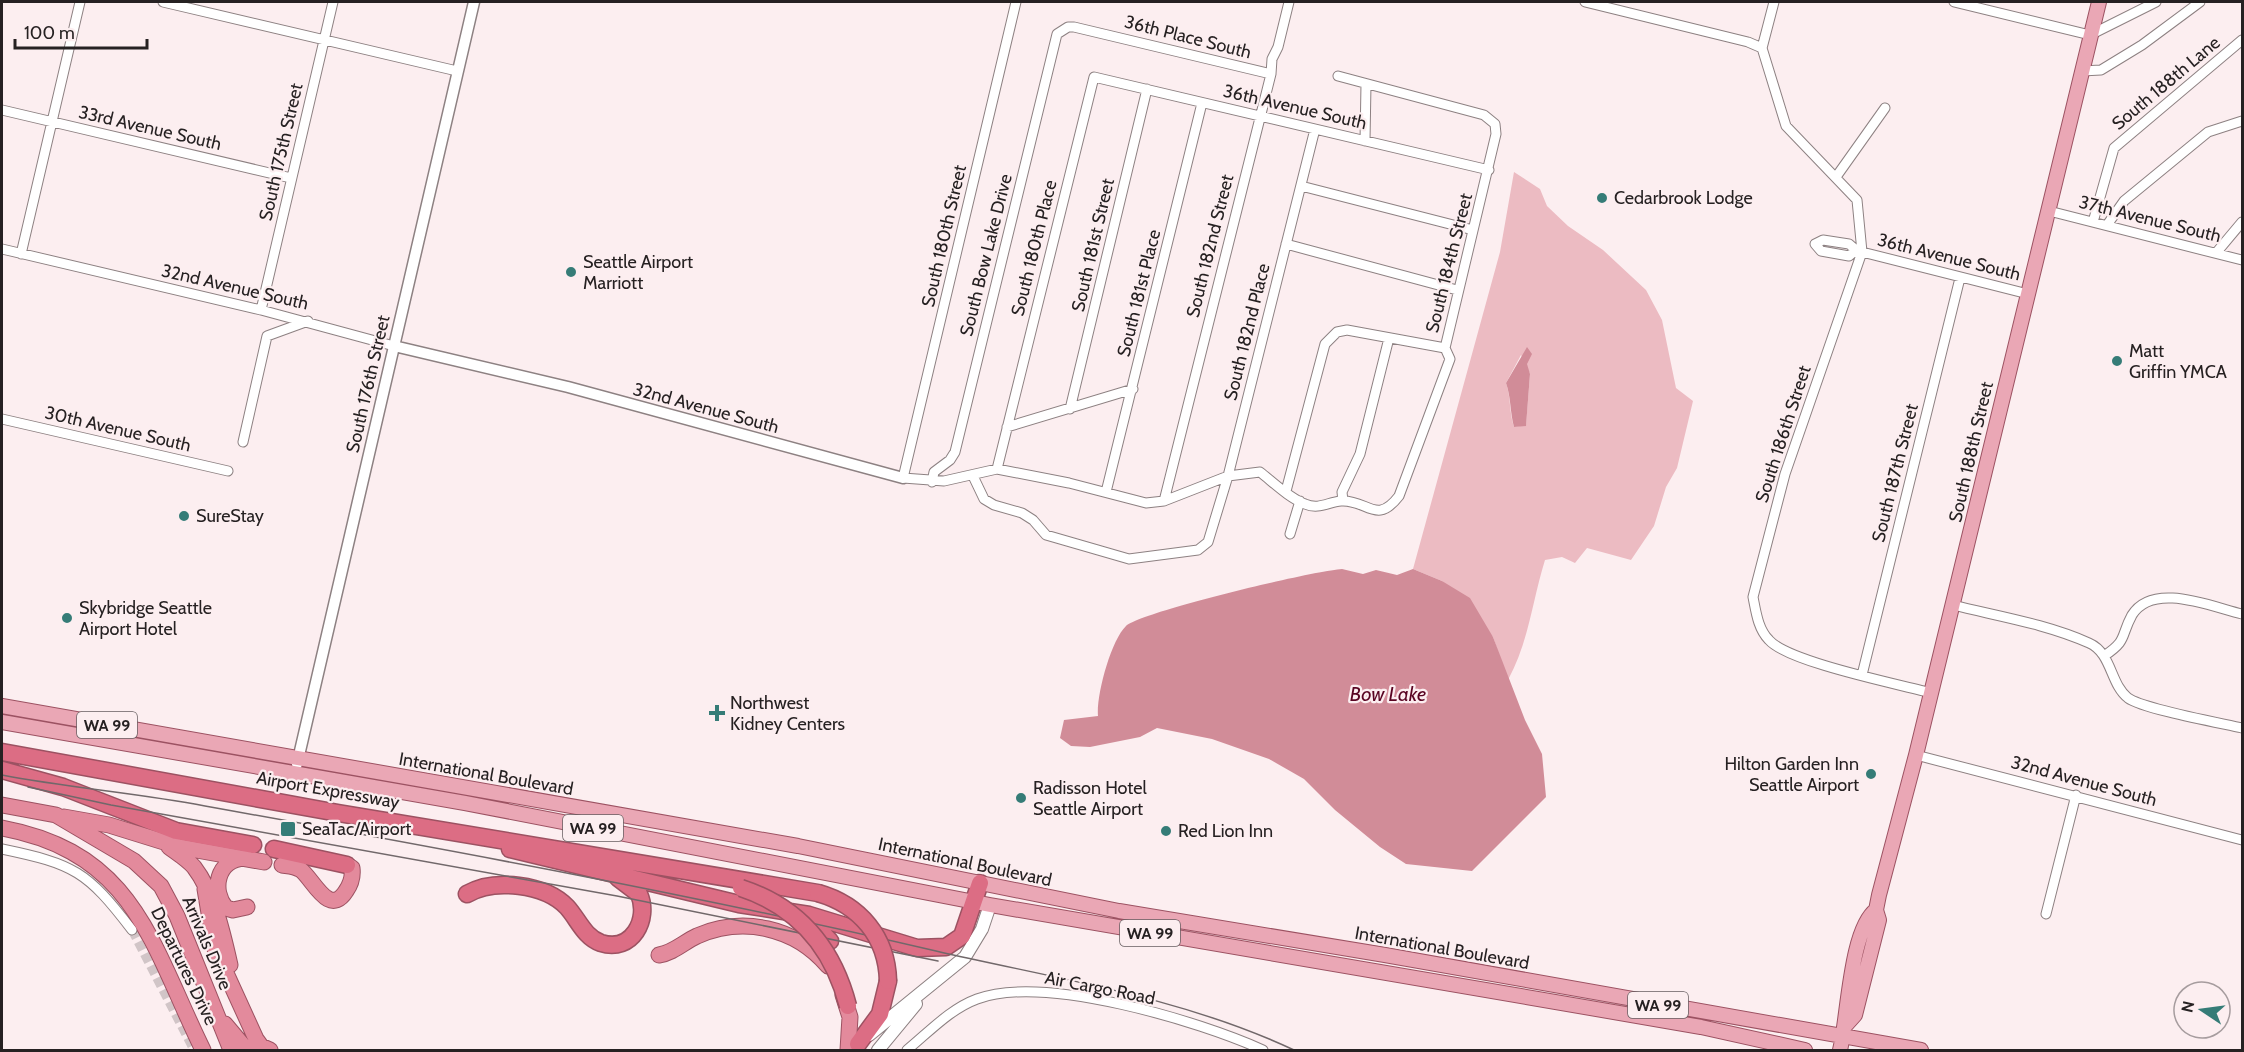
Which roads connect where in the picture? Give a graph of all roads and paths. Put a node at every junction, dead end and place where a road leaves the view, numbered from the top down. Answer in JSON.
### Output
{"nodes":[{"id":1,"x":80,"y":2,"type":"edge"},
{"id":2,"x":163,"y":2,"type":"edge"},
{"id":3,"x":333,"y":2,"type":"edge"},
{"id":4,"x":474,"y":2,"type":"edge"},
{"id":5,"x":1016,"y":2,"type":"edge"},
{"id":6,"x":1289,"y":2,"type":"edge"},
{"id":7,"x":1585,"y":2,"type":"edge"},
{"id":8,"x":1774,"y":2,"type":"edge"},
{"id":9,"x":1954,"y":2,"type":"edge"},
{"id":10,"x":2099,"y":2,"type":"edge"},
{"id":11,"x":2156,"y":2,"type":"edge"},
{"id":12,"x":2200,"y":2,"type":"edge"},
{"id":13,"x":1619,"y":6,"type":"edge"},
{"id":14,"x":1062,"y":30,"type":"joint"},
{"id":15,"x":2090,"y":35,"type":"junction"},
{"id":16,"x":324,"y":38,"type":"junction"},
{"id":17,"x":2242,"y":40,"type":"edge"},
{"id":18,"x":1762,"y":48,"type":"junction"},
{"id":19,"x":458,"y":71,"type":"junction"},
{"id":20,"x":2082,"y":71,"type":"junction"},
{"id":21,"x":1271,"y":74,"type":"junction"},
{"id":22,"x":1338,"y":76,"type":"dead end"},
{"id":23,"x":1094,"y":77,"type":"joint"},
{"id":24,"x":1366,"y":84,"type":"junction"},
{"id":25,"x":1146,"y":89,"type":"junction"},
{"id":26,"x":1202,"y":102,"type":"junction"},
{"id":27,"x":1885,"y":108,"type":"dead end"},
{"id":28,"x":2,"y":110,"type":"edge"},
{"id":29,"x":1260,"y":116,"type":"junction"},
{"id":30,"x":2242,"y":121,"type":"edge"},
{"id":31,"x":52,"y":122,"type":"junction"},
{"id":32,"x":1315,"y":129,"type":"junction"},
{"id":33,"x":1365,"y":141,"type":"junction"},
{"id":34,"x":1489,"y":171,"type":"junction"},
{"id":35,"x":1836,"y":177,"type":"junction"},
{"id":36,"x":291,"y":178,"type":"junction"},
{"id":37,"x":1301,"y":186,"type":"junction"},
{"id":38,"x":2049,"y":211,"type":"junction"},
{"id":39,"x":2093,"y":222,"type":"junction"},
{"id":40,"x":2242,"y":222,"type":"edge"},
{"id":41,"x":2107,"y":225,"type":"junction"},
{"id":42,"x":1473,"y":230,"type":"junction"},
{"id":43,"x":1286,"y":244,"type":"junction"},
{"id":44,"x":2,"y":249,"type":"edge"},
{"id":45,"x":1859,"y":251,"type":"junction"},
{"id":46,"x":2216,"y":253,"type":"junction"},
{"id":47,"x":21,"y":254,"type":"junction"},
{"id":48,"x":2242,"y":260,"type":"edge"},
{"id":49,"x":1960,"y":278,"type":"junction"},
{"id":50,"x":1457,"y":290,"type":"junction"},
{"id":51,"x":2028,"y":294,"type":"junction"},
{"id":52,"x":261,"y":310,"type":"junction"},
{"id":53,"x":308,"y":321,"type":"junction"},
{"id":54,"x":1389,"y":338,"type":"junction"},
{"id":55,"x":394,"y":346,"type":"junction"},
{"id":56,"x":1445,"y":348,"type":"junction"},
{"id":57,"x":1133,"y":389,"type":"junction"},
{"id":58,"x":1070,"y":409,"type":"junction"},
{"id":59,"x":2,"y":419,"type":"edge"},
{"id":60,"x":1007,"y":427,"type":"junction"},
{"id":61,"x":243,"y":442,"type":"dead end"},
{"id":62,"x":997,"y":469,"type":"junction"},
{"id":63,"x":228,"y":471,"type":"dead end"},
{"id":64,"x":973,"y":476,"type":"junction"},
{"id":65,"x":1228,"y":476,"type":"junction"},
{"id":66,"x":903,"y":478,"type":"junction"},
{"id":67,"x":932,"y":482,"type":"junction"},
{"id":68,"x":1286,"y":491,"type":"junction"},
{"id":69,"x":1106,"y":492,"type":"junction"},
{"id":70,"x":1164,"y":501,"type":"junction"},
{"id":71,"x":1300,"y":501,"type":"junction"},
{"id":72,"x":1343,"y":501,"type":"junction"},
{"id":73,"x":1392,"y":506,"type":"joint"},
{"id":74,"x":1290,"y":534,"type":"dead end"},
{"id":75,"x":1953,"y":605,"type":"junction"},
{"id":76,"x":2242,"y":614,"type":"edge"},
{"id":77,"x":2104,"y":656,"type":"junction"},
{"id":78,"x":1862,"y":675,"type":"junction"},
{"id":79,"x":1931,"y":693,"type":"junction"},
{"id":80,"x":2,"y":709,"type":"edge"},
{"id":81,"x":2,"y":722,"type":"edge"},
{"id":82,"x":2242,"y":728,"type":"edge"},
{"id":83,"x":2,"y":752,"type":"edge"},
{"id":84,"x":1916,"y":754,"type":"junction"},
{"id":85,"x":298,"y":758,"type":"junction"},
{"id":86,"x":2,"y":770,"type":"edge"},
{"id":87,"x":295,"y":774,"type":"junction"},
{"id":88,"x":488,"y":793,"type":"junction"},
{"id":89,"x":2076,"y":795,"type":"junction"},
{"id":90,"x":465,"y":803,"type":"junction"},
{"id":91,"x":2,"y":806,"type":"edge"},
{"id":92,"x":56,"y":815,"type":"junction"},
{"id":93,"x":523,"y":815,"type":"junction"},
{"id":94,"x":2,"y":828,"type":"edge"},
{"id":95,"x":460,"y":833,"type":"junction"},
{"id":96,"x":2242,"y":840,"type":"edge"},
{"id":97,"x":161,"y":841,"type":"junction"},
{"id":98,"x":2,"y":849,"type":"edge"},
{"id":99,"x":248,"y":851,"type":"junction"},
{"id":100,"x":269,"y":855,"type":"joint"},
{"id":101,"x":282,"y":865,"type":"dead end"},
{"id":102,"x":347,"y":865,"type":"joint"},
{"id":103,"x":648,"y":865,"type":"junction"},
{"id":104,"x":600,"y":869,"type":"junction"},
{"id":105,"x":988,"y":885,"type":"junction"},
{"id":106,"x":205,"y":889,"type":"junction"},
{"id":107,"x":467,"y":894,"type":"dead end"},
{"id":108,"x":982,"y":903,"type":"junction"},
{"id":109,"x":247,"y":906,"type":"dead end"},
{"id":110,"x":800,"y":914,"type":"junction"},
{"id":111,"x":2046,"y":914,"type":"dead end"},
{"id":112,"x":132,"y":930,"type":"tunnel mouth"},
{"id":113,"x":830,"y":941,"type":"dead end"},
{"id":114,"x":659,"y":954,"type":"dead end"},
{"id":115,"x":230,"y":965,"type":"dead end"},
{"id":116,"x":939,"y":979,"type":"junction"},
{"id":117,"x":848,"y":1006,"type":"junction"},
{"id":118,"x":215,"y":1013,"type":"junction"},
{"id":119,"x":1843,"y":1038,"type":"edge"},
{"id":120,"x":852,"y":1048,"type":"edge"},
{"id":121,"x":203,"y":1050,"type":"edge"},
{"id":122,"x":231,"y":1050,"type":"edge"},
{"id":123,"x":247,"y":1050,"type":"edge"},
{"id":124,"x":270,"y":1050,"type":"edge"},
{"id":125,"x":878,"y":1050,"type":"edge"},
{"id":126,"x":907,"y":1050,"type":"edge"},
{"id":127,"x":1263,"y":1050,"type":"edge"},
{"id":128,"x":1805,"y":1050,"type":"edge"},
{"id":129,"x":1921,"y":1050,"type":"edge"}],
"edges":[{"from":1,"to":31,"type":"street"},
{"from":2,"to":16,"type":"street"},
{"from":3,"to":16,"type":"street","name":"South 175th Street"},
{"from":4,"to":19,"type":"street","name":"South 176th Street"},
{"from":5,"to":66,"type":"street","name":"South 180th Street"},
{"from":6,"to":21,"type":"street","name":"South 182nd Street"},
{"from":7,"to":13,"type":"street"},
{"from":8,"to":18,"type":"street"},
{"from":9,"to":15,"type":"street"},
{"from":10,"to":15,"type":"main road","name":"South 188th Street"},
{"from":11,"to":15,"type":"street"},
{"from":12,"to":20,"type":"street"},
{"from":13,"to":18,"type":"street"},
{"from":14,"to":21,"type":"street","name":"36th Place South"},
{"from":14,"to":67,"type":"street","name":"South Bow Lake Drive"},
{"from":15,"to":20,"type":"main road","name":"South 188th Street"},
{"from":16,"to":19,"type":"street"},
{"from":16,"to":36,"type":"street","name":"South 175th Street"},
{"from":17,"to":39,"type":"street","name":"South 188th Lane"},
{"from":18,"to":35,"type":"street"},
{"from":19,"to":55,"type":"street","name":"South 176th Street"},
{"from":20,"to":38,"type":"main road","name":"South 188th Street"},
{"from":21,"to":29,"type":"street","name":"South 182nd Street"},
{"from":22,"to":24,"type":"street"},
{"from":23,"to":25,"type":"street","name":"36th Avenue South"},
{"from":23,"to":60,"type":"street","name":"South 180th Place"},
{"from":24,"to":33,"type":"street"},
{"from":24,"to":34,"type":"street","name":"South 184th Street"},
{"from":25,"to":26,"type":"street","name":"36th Avenue South"},
{"from":25,"to":58,"type":"street","name":"South 181st Street"},
{"from":26,"to":29,"type":"street","name":"36th Avenue South"},
{"from":26,"to":57,"type":"street","name":"South 181st Place"},
{"from":27,"to":35,"type":"street"},
{"from":28,"to":31,"type":"street","name":"33rd Avenue South"},
{"from":29,"to":32,"type":"street","name":"36th Avenue South"},
{"from":29,"to":70,"type":"street","name":"South 182nd Street"},
{"from":30,"to":41,"type":"street"},
{"from":31,"to":36,"type":"street","name":"33rd Avenue South"},
{"from":31,"to":47,"type":"street"},
{"from":32,"to":33,"type":"street","name":"36th Avenue South"},
{"from":32,"to":37,"type":"street","name":"South 182nd Place"},
{"from":33,"to":34,"type":"street","name":"36th Avenue South"},
{"from":34,"to":42,"type":"street","name":"South 184th Street"},
{"from":35,"to":45,"type":"street"},
{"from":36,"to":52,"type":"street","name":"South 175th Street"},
{"from":37,"to":42,"type":"street"},
{"from":37,"to":43,"type":"street","name":"South 182nd Place"},
{"from":38,"to":39,"type":"street","name":"37th Avenue South"},
{"from":38,"to":51,"type":"main road","name":"South 188th Street"},
{"from":39,"to":41,"type":"street","name":"37th Avenue South"},
{"from":40,"to":46,"type":"street"},
{"from":41,"to":46,"type":"street","name":"37th Avenue South"},
{"from":42,"to":50,"type":"street","name":"South 184th Street"},
{"from":43,"to":50,"type":"street"},
{"from":43,"to":65,"type":"street","name":"South 182nd Place"},
{"from":44,"to":47,"type":"street","name":"32nd Avenue South"},
{"from":45,"to":49,"type":"street","name":"36th Avenue South"},
{"from":45,"to":78,"type":"street","name":"South 186th Street"},
{"from":46,"to":48,"type":"street","name":"37th Avenue South"},
{"from":47,"to":52,"type":"street","name":"32nd Avenue South"},
{"from":49,"to":51,"type":"street","name":"36th Avenue South"},
{"from":49,"to":78,"type":"street","name":"South 187th Street"},
{"from":50,"to":56,"type":"street","name":"South 184th Street"},
{"from":51,"to":75,"type":"main road","name":"South 188th Street"},
{"from":52,"to":53,"type":"street","name":"32nd Avenue South"},
{"from":53,"to":55,"type":"street","name":"32nd Avenue South"},
{"from":53,"to":61,"type":"street"},
{"from":54,"to":56,"type":"street"},
{"from":54,"to":68,"type":"street"},
{"from":54,"to":72,"type":"street"},
{"from":55,"to":66,"type":"street","name":"32nd Avenue South"},
{"from":55,"to":85,"type":"street","name":"South 176th Street"},
{"from":56,"to":73,"type":"street","name":"South 184th Street"},
{"from":57,"to":58,"type":"street"},
{"from":57,"to":69,"type":"street","name":"South 181st Place"},
{"from":58,"to":60,"type":"street"},
{"from":59,"to":63,"type":"street","name":"30th Avenue South"},
{"from":60,"to":62,"type":"street","name":"South 180th Place"},
{"from":62,"to":64,"type":"street","name":"32nd Avenue South"},
{"from":62,"to":69,"type":"street","name":"32nd Avenue South"},
{"from":64,"to":65,"type":"street","name":"South 182nd Place"},
{"from":64,"to":67,"type":"street","name":"32nd Avenue South"},
{"from":65,"to":68,"type":"street","name":"32nd Avenue South"},
{"from":65,"to":70,"type":"street","name":"32nd Avenue South"},
{"from":66,"to":67,"type":"street","name":"32nd Avenue South"},
{"from":68,"to":71,"type":"street","name":"32nd Avenue South"},
{"from":69,"to":70,"type":"street","name":"32nd Avenue South"},
{"from":71,"to":72,"type":"street","name":"32nd Avenue South"},
{"from":71,"to":74,"type":"street"},
{"from":72,"to":73,"type":"street","name":"32nd Avenue South"},
{"from":75,"to":77,"type":"street"},
{"from":75,"to":79,"type":"main road","name":"South 188th Street"},
{"from":76,"to":77,"type":"street"},
{"from":77,"to":82,"type":"street"},
{"from":78,"to":79,"type":"street"},
{"from":79,"to":84,"type":"main road","name":"South 188th Street"},
{"from":80,"to":85,"type":"main road","name":"International Boulevard","number":"WA 99"},
{"from":81,"to":87,"type":"main road","name":"International Boulevard","number":"WA 99"},
{"from":83,"to":95,"type":"highway","name":"Airport Expressway"},
{"from":84,"to":89,"type":"street","name":"32nd Avenue South"},
{"from":84,"to":119,"type":"main road","name":"South 188th Street"},
{"from":85,"to":87,"type":"street","name":"South 176th Street"},
{"from":85,"to":88,"type":"main road","name":"International Boulevard","number":"WA 99"},
{"from":86,"to":99,"type":"highway"},
{"from":87,"to":90,"type":"main road","name":"International Boulevard","number":"WA 99"},
{"from":88,"to":90,"type":"main road"},
{"from":88,"to":93,"type":"main road"},
{"from":88,"to":105,"type":"main road","name":"International Boulevard","number":"WA 99"},
{"from":89,"to":96,"type":"street","name":"32nd Avenue South"},
{"from":89,"to":111,"type":"street"},
{"from":90,"to":93,"type":"main road","name":"International Boulevard","number":"WA 99"},
{"from":91,"to":92,"type":"highway","name":"Arrivals Drive"},
{"from":92,"to":97,"type":"highway"},
{"from":92,"to":118,"type":"highway","name":"Arrivals Drive"},
{"from":93,"to":108,"type":"main road","name":"International Boulevard","number":"WA 99"},
{"from":94,"to":121,"type":"highway","name":"Departures Drive"},
{"from":95,"to":103,"type":"highway","name":"Airport Expressway"},
{"from":95,"to":104,"type":"highway"},
{"from":97,"to":99,"type":"highway"},
{"from":97,"to":106,"type":"highway"},
{"from":98,"to":112,"type":"street"},
{"from":99,"to":100,"type":"highway"},
{"from":99,"to":109,"type":"highway"},
{"from":100,"to":102,"type":"highway"},
{"from":101,"to":102,"type":"highway"},
{"from":103,"to":117,"type":"highway","bridge":true},
{"from":103,"to":120,"type":"highway","bridge":true},
{"from":104,"to":107,"type":"highway"},
{"from":104,"to":110,"type":"highway"},
{"from":105,"to":108,"type":"highway"},
{"from":105,"to":119,"type":"main road","name":"International Boulevard","number":"WA 99"},
{"from":106,"to":115,"type":"highway"},
{"from":106,"to":124,"type":"highway"},
{"from":108,"to":110,"type":"highway"},
{"from":108,"to":116,"type":"main road"},
{"from":108,"to":128,"type":"main road","name":"International Boulevard","number":"WA 99"},
{"from":110,"to":113,"type":"highway"},
{"from":114,"to":117,"type":"highway","bridge":true},
{"from":116,"to":120,"type":"main road"},
{"from":116,"to":125,"type":"main road"},
{"from":117,"to":120,"type":"highway"},
{"from":118,"to":122,"type":"highway","name":"Arrivals Drive"},
{"from":118,"to":123,"type":"highway"},
{"from":119,"to":129,"type":"main road","name":"International Boulevard","number":"WA 99"},
{"from":126,"to":127,"type":"street","name":"Air Cargo Road"}]}
